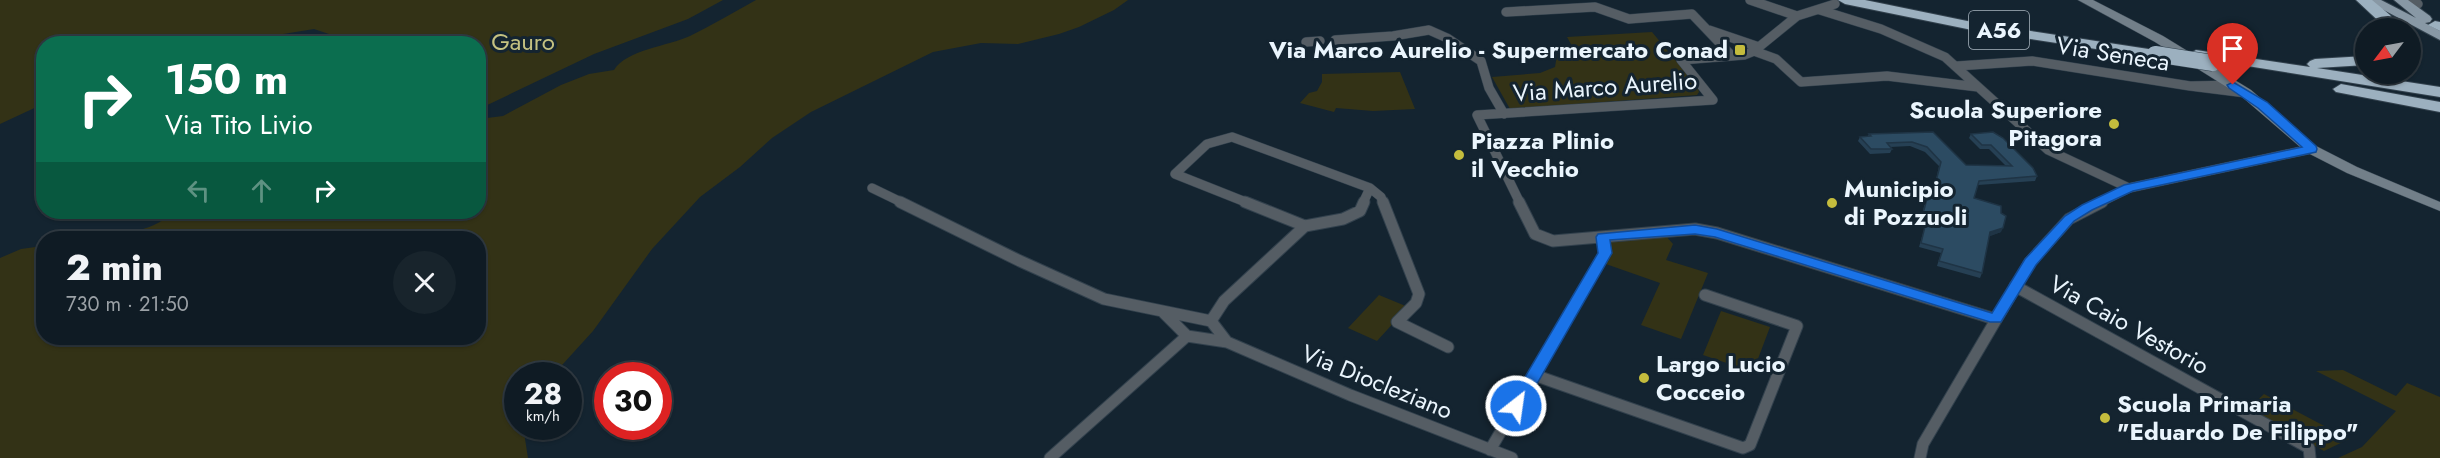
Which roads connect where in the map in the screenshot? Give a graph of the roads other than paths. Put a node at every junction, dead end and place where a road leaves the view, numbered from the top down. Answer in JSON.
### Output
{"nodes":[{"id":1,"x":1750,"y":0,"type":"edge"},
{"id":2,"x":1870,"y":0,"type":"edge"},
{"id":3,"x":2084,"y":0,"type":"edge"},
{"id":4,"x":2363,"y":0,"type":"edge"},
{"id":5,"x":2372,"y":0,"type":"edge"},
{"id":6,"x":1840,"y":2,"type":"edge"},
{"id":7,"x":2409,"y":4,"type":"edge"},
{"id":8,"x":1820,"y":10,"type":"junction"},
{"id":9,"x":1506,"y":12,"type":"dead end"},
{"id":10,"x":1797,"y":16,"type":"junction"},
{"id":11,"x":2385,"y":18,"type":"edge"},
{"id":12,"x":1706,"y":29,"type":"junction"},
{"id":13,"x":2439,"y":29,"type":"edge"},
{"id":14,"x":1335,"y":40,"type":"dead end"},
{"id":15,"x":1320,"y":41,"type":"dead end"},
{"id":16,"x":1306,"y":42,"type":"dead end"},
{"id":17,"x":1756,"y":49,"type":"junction"},
{"id":18,"x":2152,"y":50,"type":"junction"},
{"id":19,"x":2190,"y":52,"type":"junction"},
{"id":20,"x":1732,"y":56,"type":"junction"},
{"id":21,"x":2355,"y":61,"type":"edge"},
{"id":22,"x":2213,"y":63,"type":"junction"},
{"id":23,"x":1957,"y":66,"type":"junction"},
{"id":24,"x":2233,"y":85,"type":"junction"},
{"id":25,"x":2190,"y":86,"type":"junction"},
{"id":26,"x":1978,"y":87,"type":"junction"},
{"id":27,"x":2440,"y":92,"type":"edge"},
{"id":28,"x":2246,"y":93,"type":"junction"},
{"id":29,"x":2440,"y":98,"type":"edge"},
{"id":30,"x":2440,"y":107,"type":"edge"},
{"id":31,"x":1504,"y":114,"type":"junction"},
{"id":32,"x":2311,"y":149,"type":"junction"},
{"id":33,"x":872,"y":188,"type":"dead end"},
{"id":34,"x":1370,"y":188,"type":"junction"},
{"id":35,"x":2129,"y":188,"type":"junction"},
{"id":36,"x":2440,"y":207,"type":"edge"},
{"id":37,"x":1305,"y":226,"type":"junction"},
{"id":38,"x":1603,"y":237,"type":"junction"},
{"id":39,"x":2015,"y":286,"type":"junction"},
{"id":40,"x":1706,"y":295,"type":"dead end"},
{"id":41,"x":1162,"y":311,"type":"junction"},
{"id":42,"x":1995,"y":319,"type":"junction"},
{"id":43,"x":1211,"y":321,"type":"junction"},
{"id":44,"x":1187,"y":336,"type":"junction"},
{"id":45,"x":1227,"y":342,"type":"junction"},
{"id":46,"x":1448,"y":347,"type":"dead end"},
{"id":47,"x":1534,"y":375,"type":"junction"},
{"id":48,"x":1490,"y":450,"type":"junction"},
{"id":49,"x":1050,"y":458,"type":"edge"},
{"id":50,"x":1512,"y":458,"type":"edge"},
{"id":51,"x":1920,"y":458,"type":"edge"},
{"id":52,"x":2310,"y":458,"type":"edge"}],
"edges":[{"from":1,"to":10,"type":"street"},
{"from":2,"to":18,"type":"highway","number":"A56"},
{"from":3,"to":24,"type":"street"},
{"from":4,"to":11,"type":"highway"},
{"from":5,"to":7,"type":"main road"},
{"from":5,"to":13,"type":"main road"},
{"from":6,"to":8,"type":"street","name":"Via Marco Aurelio"},
{"from":6,"to":18,"type":"highway","number":"A56"},
{"from":7,"to":13,"type":"main road"},
{"from":8,"to":10,"type":"street","name":"Via Marco Aurelio"},
{"from":8,"to":23,"type":"street"},
{"from":9,"to":12,"type":"street"},
{"from":10,"to":17,"type":"street","name":"Via Marco Aurelio"},
{"from":12,"to":17,"type":"street"},
{"from":12,"to":20,"type":"street"},
{"from":14,"to":31,"type":"street"},
{"from":15,"to":16,"type":"street"},
{"from":17,"to":20,"type":"street","name":"Via Marco Aurelio"},
{"from":17,"to":26,"type":"street"},
{"from":18,"to":19,"type":"highway","number":"A56"},
{"from":18,"to":22,"type":"highway","number":"A56","bridge":true},
{"from":19,"to":21,"type":"highway"},
{"from":19,"to":27,"type":"highway","number":"A56"},
{"from":20,"to":31,"type":"street","name":"Via Marco Aurelio"},
{"from":22,"to":29,"type":"highway","number":"A56"},
{"from":22,"to":30,"type":"highway"},
{"from":23,"to":25,"type":"street","name":"Via Seneca"},
{"from":23,"to":26,"type":"street"},
{"from":24,"to":25,"type":"street","name":"Via Seneca"},
{"from":24,"to":28,"type":"street"},
{"from":25,"to":28,"type":"street","name":"Via Seneca"},
{"from":26,"to":35,"type":"street"},
{"from":28,"to":32,"type":"street"},
{"from":31,"to":38,"type":"street","name":"Via Marco Aurelio"},
{"from":32,"to":35,"type":"street"},
{"from":32,"to":36,"type":"street"},
{"from":33,"to":41,"type":"street"},
{"from":34,"to":37,"type":"street"},
{"from":34,"to":37,"type":"street"},
{"from":34,"to":46,"type":"street"},
{"from":35,"to":39,"type":"street"},
{"from":37,"to":43,"type":"street"},
{"from":38,"to":42,"type":"street"},
{"from":38,"to":47,"type":"street"},
{"from":39,"to":42,"type":"street"},
{"from":39,"to":52,"type":"street","name":"Via Caio Vestorio"},
{"from":40,"to":47,"type":"street"},
{"from":41,"to":43,"type":"street"},
{"from":41,"to":44,"type":"street"},
{"from":42,"to":51,"type":"street"},
{"from":43,"to":45,"type":"street","name":"Via Diocleziano"},
{"from":44,"to":45,"type":"street","name":"Via Diocleziano"},
{"from":44,"to":49,"type":"street"},
{"from":45,"to":48,"type":"street","name":"Via Diocleziano"},
{"from":47,"to":48,"type":"street"},
{"from":48,"to":50,"type":"street","name":"Via Diocleziano"}]}
